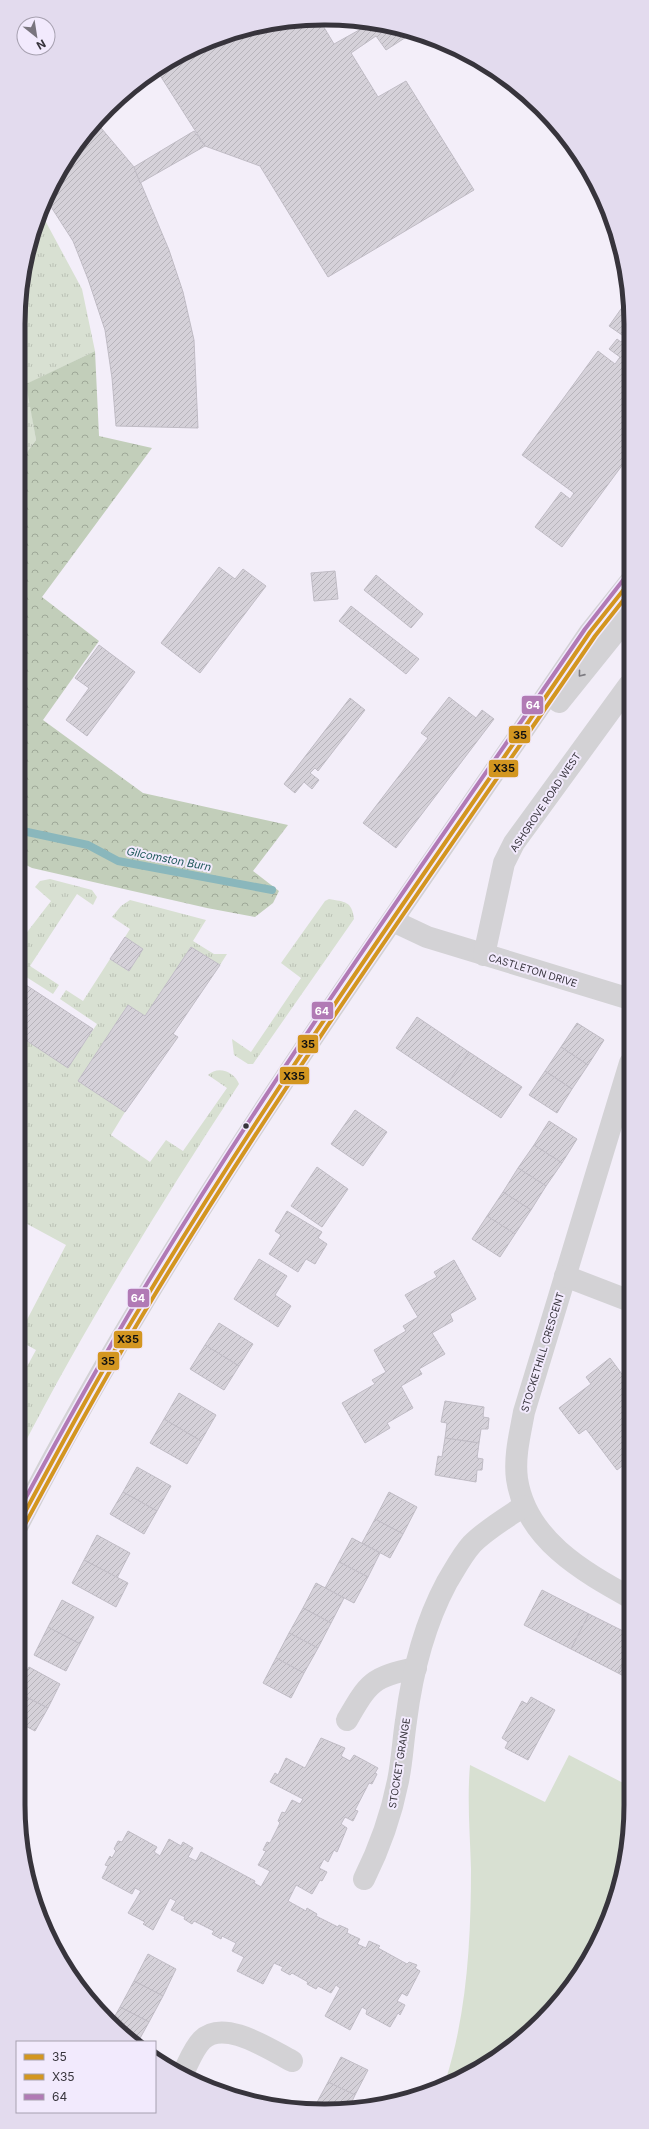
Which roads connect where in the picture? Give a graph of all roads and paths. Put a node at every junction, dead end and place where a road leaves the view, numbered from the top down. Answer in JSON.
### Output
{"nodes":[{"id":1,"x":624,"y":589,"type":"edge"},
{"id":2,"x":624,"y":621,"type":"edge"},
{"id":3,"x":624,"y":692,"type":"edge"},
{"id":4,"x":461,"y":823,"type":"junction"},
{"id":5,"x":392,"y":921,"type":"junction"},
{"id":6,"x":484,"y":955,"type":"junction"},
{"id":7,"x":624,"y":997,"type":"edge"},
{"id":8,"x":624,"y":1083,"type":"edge"},
{"id":9,"x":565,"y":1276,"type":"junction"},
{"id":10,"x":624,"y":1299,"type":"edge"},
{"id":11,"x":524,"y":1506,"type":"junction"},
{"id":12,"x":25,"y":1511,"type":"edge"},
{"id":13,"x":624,"y":1594,"type":"edge"},
{"id":14,"x":416,"y":1668,"type":"junction"},
{"id":15,"x":347,"y":1720,"type":"dead end"},
{"id":16,"x":364,"y":1879,"type":"dead end"},
{"id":17,"x":292,"y":2061,"type":"dead end"},
{"id":18,"x":185,"y":2069,"type":"edge"}],
"edges":[{"from":1,"to":4,"type":"street"},
{"from":2,"to":4,"type":"street","one_way":true},
{"from":3,"to":6,"type":"street","name":"ASHGROVE ROAD WEST"},
{"from":4,"to":5,"type":"street"},
{"from":5,"to":6,"type":"street","name":"CASTLETON DRIVE"},
{"from":5,"to":12,"type":"street"},
{"from":6,"to":7,"type":"street","name":"CASTLETON DRIVE"},
{"from":8,"to":9,"type":"street","name":"STOCKETHILL CRESCENT"},
{"from":9,"to":10,"type":"street"},
{"from":9,"to":11,"type":"street","name":"STOCKETHILL CRESCENT"},
{"from":11,"to":13,"type":"street","name":"STOCKETHILL CRESCENT"},
{"from":11,"to":14,"type":"street","name":"STOCKET GRANGE"},
{"from":14,"to":15,"type":"street"},
{"from":14,"to":16,"type":"street","name":"STOCKET GRANGE"},
{"from":17,"to":18,"type":"street"}]}
